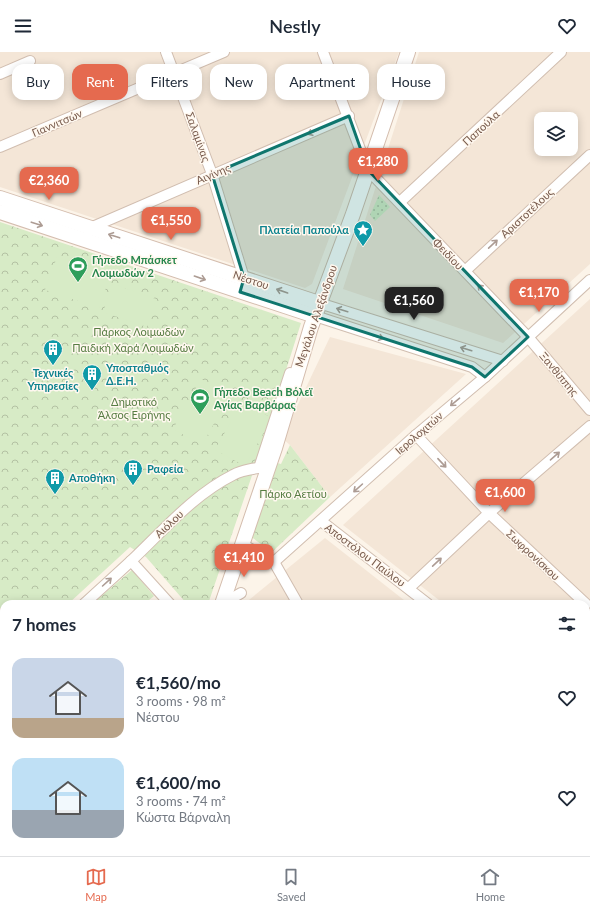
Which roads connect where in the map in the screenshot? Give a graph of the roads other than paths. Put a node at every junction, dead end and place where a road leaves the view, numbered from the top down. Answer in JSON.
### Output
{"nodes":[{"id":1,"x":166,"y":52,"type":"edge"},
{"id":2,"x":224,"y":52,"type":"edge"},
{"id":3,"x":323,"y":52,"type":"edge"},
{"id":4,"x":408,"y":52,"type":"edge"},
{"id":5,"x":562,"y":52,"type":"edge"},
{"id":6,"x":30,"y":61,"type":"dead end"},
{"id":7,"x":171,"y":64,"type":"edge"},
{"id":8,"x":194,"y":64,"type":"edge"},
{"id":9,"x":0,"y":74,"type":"edge"},
{"id":10,"x":136,"y":88,"type":"edge"},
{"id":11,"x":184,"y":100,"type":"edge"},
{"id":12,"x":349,"y":116,"type":"junction"},
{"id":13,"x":0,"y":147,"type":"edge"},
{"id":14,"x":590,"y":155,"type":"edge"},
{"id":15,"x":368,"y":170,"type":"junction"},
{"id":16,"x":212,"y":174,"type":"junction"},
{"id":17,"x":0,"y":198,"type":"edge"},
{"id":18,"x":400,"y":202,"type":"junction"},
{"id":19,"x":0,"y":212,"type":"edge"},
{"id":20,"x":88,"y":234,"type":"junction"},
{"id":21,"x":465,"y":271,"type":"junction"},
{"id":22,"x":244,"y":278,"type":"junction"},
{"id":23,"x":590,"y":280,"type":"edge"},
{"id":24,"x":240,"y":292,"type":"junction"},
{"id":25,"x":317,"y":309,"type":"junction"},
{"id":26,"x":528,"y":338,"type":"junction"},
{"id":27,"x":503,"y":361,"type":"junction"},
{"id":28,"x":290,"y":373,"type":"dead end"},
{"id":29,"x":486,"y":377,"type":"junction"},
{"id":30,"x":590,"y":410,"type":"edge"},
{"id":31,"x":590,"y":426,"type":"edge"},
{"id":32,"x":416,"y":435,"type":"junction"},
{"id":33,"x":264,"y":468,"type":"junction"},
{"id":34,"x":489,"y":513,"type":"junction"},
{"id":35,"x":321,"y":521,"type":"junction"},
{"id":36,"x":242,"y":544,"type":"junction"},
{"id":37,"x":131,"y":561,"type":"junction"},
{"id":38,"x":274,"y":562,"type":"junction"},
{"id":39,"x":409,"y":588,"type":"junction"},
{"id":40,"x":241,"y":593,"type":"dead end"},
{"id":41,"x":88,"y":600,"type":"edge"},
{"id":42,"x":166,"y":600,"type":"edge"},
{"id":43,"x":223,"y":600,"type":"edge"},
{"id":44,"x":229,"y":600,"type":"edge"},
{"id":45,"x":296,"y":600,"type":"edge"},
{"id":46,"x":423,"y":600,"type":"edge"},
{"id":47,"x":582,"y":600,"type":"edge"}],
"edges":[{"from":1,"to":7,"type":"street","name":"Σαλαμίνας"},
{"from":2,"to":8,"type":"street","name":"Γιαννιτσών"},
{"from":3,"to":12,"type":"street"},
{"from":4,"to":15,"type":"street","name":"Μεγάλου Αλεξάνδρου"},
{"from":5,"to":18,"type":"street","name":"Παπούλα"},
{"from":6,"to":9,"type":"street"},
{"from":10,"to":13,"type":"street","name":"Γιαννιτσών"},
{"from":11,"to":16,"type":"street","name":"Σαλαμίνας"},
{"from":12,"to":15,"type":"street"},
{"from":12,"to":16,"type":"street","name":"Αιγίνης","one_way":true},
{"from":21,"to":14,"type":"street","name":"Αριστοτέλους","one_way":true},
{"from":15,"to":18,"type":"street","name":"Φειδίου"},
{"from":15,"to":25,"type":"street","name":"Μεγάλου Αλεξάνδρου"},
{"from":16,"to":20,"type":"street","name":"Αιγίνης"},
{"from":16,"to":22,"type":"street","name":"Σαλαμίνας"},
{"from":17,"to":20,"type":"street","name":"Νέστου"},
{"from":18,"to":21,"type":"street","name":"Φειδίου"},
{"from":19,"to":20,"type":"street","name":"Νέστου","one_way":true},
{"from":22,"to":20,"type":"street","name":"Νέστου","one_way":true},
{"from":20,"to":24,"type":"street","name":"Νέστου","one_way":true},
{"from":26,"to":21,"type":"street","name":"Φειδίου","one_way":true},
{"from":22,"to":24,"type":"street"},
{"from":25,"to":22,"type":"street","name":"Νέστου","one_way":true},
{"from":23,"to":26,"type":"street","name":"Ιερολοχιτών"},
{"from":24,"to":25,"type":"street","name":"Νέστου"},
{"from":27,"to":25,"type":"street","name":"Νέστου","one_way":true},
{"from":25,"to":29,"type":"street","name":"Νέστου","one_way":true},
{"from":25,"to":33,"type":"street","name":"Μεγάλου Αλεξάνδρου"},
{"from":26,"to":27,"type":"street","name":"Ιερολοχιτών"},
{"from":26,"to":30,"type":"street","name":"Ξανθίππης"},
{"from":27,"to":29,"type":"street","name":"Ιερολοχιτών"},
{"from":28,"to":33,"type":"street"},
{"from":29,"to":32,"type":"street","name":"Ιερολοχιτών","one_way":true},
{"from":34,"to":31,"type":"street","one_way":true},
{"from":32,"to":34,"type":"street","name":"Σωφρονίσκου","one_way":true},
{"from":32,"to":35,"type":"street","name":"Ιερολοχιτών","one_way":true},
{"from":33,"to":36,"type":"street","name":"Μεγάλου Αλεξάνδρου"},
{"from":33,"to":37,"type":"street","name":"Αιόλου"},
{"from":39,"to":34,"type":"street","one_way":true},
{"from":34,"to":47,"type":"street","name":"Σωφρονίσκου"},
{"from":35,"to":38,"type":"street","name":"Ιερολοχιτών"},
{"from":35,"to":39,"type":"street","name":"Αποστόλου Παύλου"},
{"from":36,"to":38,"type":"street"},
{"from":36,"to":43,"type":"street","name":"Μεγάλου Αλεξάνδρου"},
{"from":41,"to":37,"type":"street","name":"Αιόλου","one_way":true},
{"from":37,"to":42,"type":"street"},
{"from":38,"to":45,"type":"street"},
{"from":39,"to":46,"type":"street","name":"Αποστόλου Παύλου"},
{"from":40,"to":44,"type":"street"}]}
